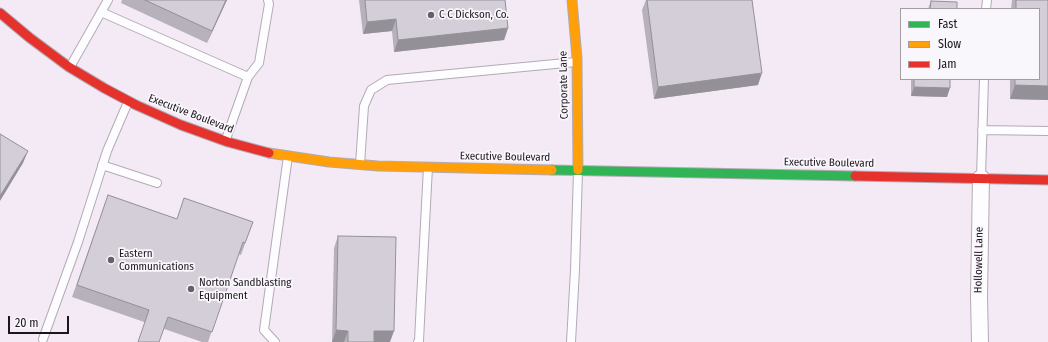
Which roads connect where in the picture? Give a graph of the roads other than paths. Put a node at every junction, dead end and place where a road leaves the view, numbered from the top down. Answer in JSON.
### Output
{"nodes":[{"id":1,"x":108,"y":0,"type":"edge"},
{"id":2,"x":268,"y":0,"type":"edge"},
{"id":3,"x":572,"y":0,"type":"edge"},
{"id":4,"x":101,"y":12,"type":"junction"},
{"id":5,"x":4,"y":19,"type":"edge"},
{"id":6,"x":577,"y":62,"type":"junction"},
{"id":7,"x":69,"y":67,"type":"junction"},
{"id":8,"x":248,"y":76,"type":"junction"},
{"id":9,"x":984,"y":80,"type":"edge"},
{"id":10,"x":129,"y":101,"type":"junction"},
{"id":11,"x":982,"y":130,"type":"junction"},
{"id":12,"x":1048,"y":131,"type":"edge"},
{"id":13,"x":226,"y":141,"type":"junction"},
{"id":14,"x":288,"y":155,"type":"junction"},
{"id":15,"x":102,"y":165,"type":"junction"},
{"id":16,"x":360,"y":165,"type":"junction"},
{"id":17,"x":428,"y":167,"type":"junction"},
{"id":18,"x":578,"y":170,"type":"junction"},
{"id":19,"x":981,"y":178,"type":"junction"},
{"id":20,"x":1048,"y":180,"type":"edge"},
{"id":21,"x":157,"y":183,"type":"dead end"},
{"id":22,"x":43,"y":339,"type":"dead end"},
{"id":23,"x":274,"y":342,"type":"edge"},
{"id":24,"x":418,"y":342,"type":"edge"},
{"id":25,"x":570,"y":342,"type":"edge"},
{"id":26,"x":980,"y":342,"type":"edge"}],
"edges":[{"from":1,"to":4,"type":"lane"},
{"from":2,"to":8,"type":"lane"},
{"from":3,"to":6,"type":"street","name":"Corporate Lane"},
{"from":4,"to":7,"type":"lane"},
{"from":4,"to":8,"type":"lane"},
{"from":5,"to":7,"type":"street","name":"Executive Boulevard"},
{"from":6,"to":16,"type":"lane"},
{"from":6,"to":18,"type":"street","name":"Corporate Lane"},
{"from":7,"to":10,"type":"street","name":"Executive Boulevard"},
{"from":8,"to":13,"type":"lane"},
{"from":9,"to":11,"type":"lane"},
{"from":10,"to":13,"type":"street","name":"Executive Boulevard"},
{"from":10,"to":15,"type":"lane"},
{"from":11,"to":12,"type":"lane"},
{"from":11,"to":19,"type":"lane"},
{"from":13,"to":14,"type":"street","name":"Executive Boulevard"},
{"from":14,"to":16,"type":"street","name":"Executive Boulevard"},
{"from":14,"to":23,"type":"lane"},
{"from":15,"to":21,"type":"lane"},
{"from":15,"to":22,"type":"lane"},
{"from":16,"to":17,"type":"street","name":"Executive Boulevard"},
{"from":17,"to":18,"type":"street","name":"Executive Boulevard"},
{"from":17,"to":24,"type":"lane"},
{"from":18,"to":19,"type":"street","name":"Executive Boulevard"},
{"from":18,"to":25,"type":"lane"},
{"from":19,"to":20,"type":"street","name":"Executive Boulevard"},
{"from":19,"to":26,"type":"street","name":"Hollowell Lane"}]}
